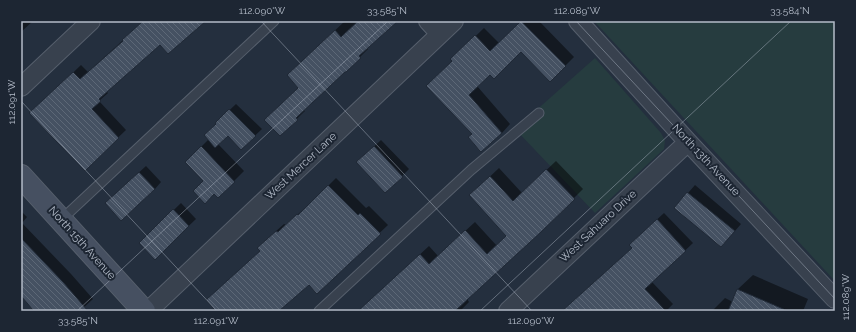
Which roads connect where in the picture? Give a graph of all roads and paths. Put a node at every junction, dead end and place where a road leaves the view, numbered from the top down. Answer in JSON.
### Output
{"nodes":[{"id":1,"x":91,"y":21,"type":"edge"},
{"id":2,"x":274,"y":21,"type":"edge"},
{"id":3,"x":428,"y":21,"type":"edge"},
{"id":4,"x":454,"y":21,"type":"edge"},
{"id":5,"x":578,"y":21,"type":"edge"},
{"id":6,"x":440,"y":34,"type":"junction"},
{"id":7,"x":21,"y":87,"type":"edge"},
{"id":8,"x":539,"y":113,"type":"dead end"},
{"id":9,"x":688,"y":142,"type":"junction"},
{"id":10,"x":21,"y":176,"type":"edge"},
{"id":11,"x":61,"y":220,"type":"junction"},
{"id":12,"x":835,"y":298,"type":"edge"},
{"id":13,"x":143,"y":310,"type":"edge"},
{"id":14,"x":319,"y":311,"type":"edge"},
{"id":15,"x":508,"y":311,"type":"edge"}],
"edges":[{"from":1,"to":7,"type":"street"},
{"from":2,"to":11,"type":"lane"},
{"from":3,"to":6,"type":"street"},
{"from":4,"to":6,"type":"street","name":"West Mercer Lane"},
{"from":5,"to":9,"type":"street","name":"North 13th Avenue"},
{"from":6,"to":13,"type":"street","name":"West Mercer Lane"},
{"from":8,"to":14,"type":"lane"},
{"from":9,"to":12,"type":"street","name":"North 13th Avenue"},
{"from":9,"to":15,"type":"street","name":"West Sahuaro Drive"},
{"from":10,"to":11,"type":"street","name":"North 15th Avenue"},
{"from":11,"to":13,"type":"street","name":"North 15th Avenue"}]}
